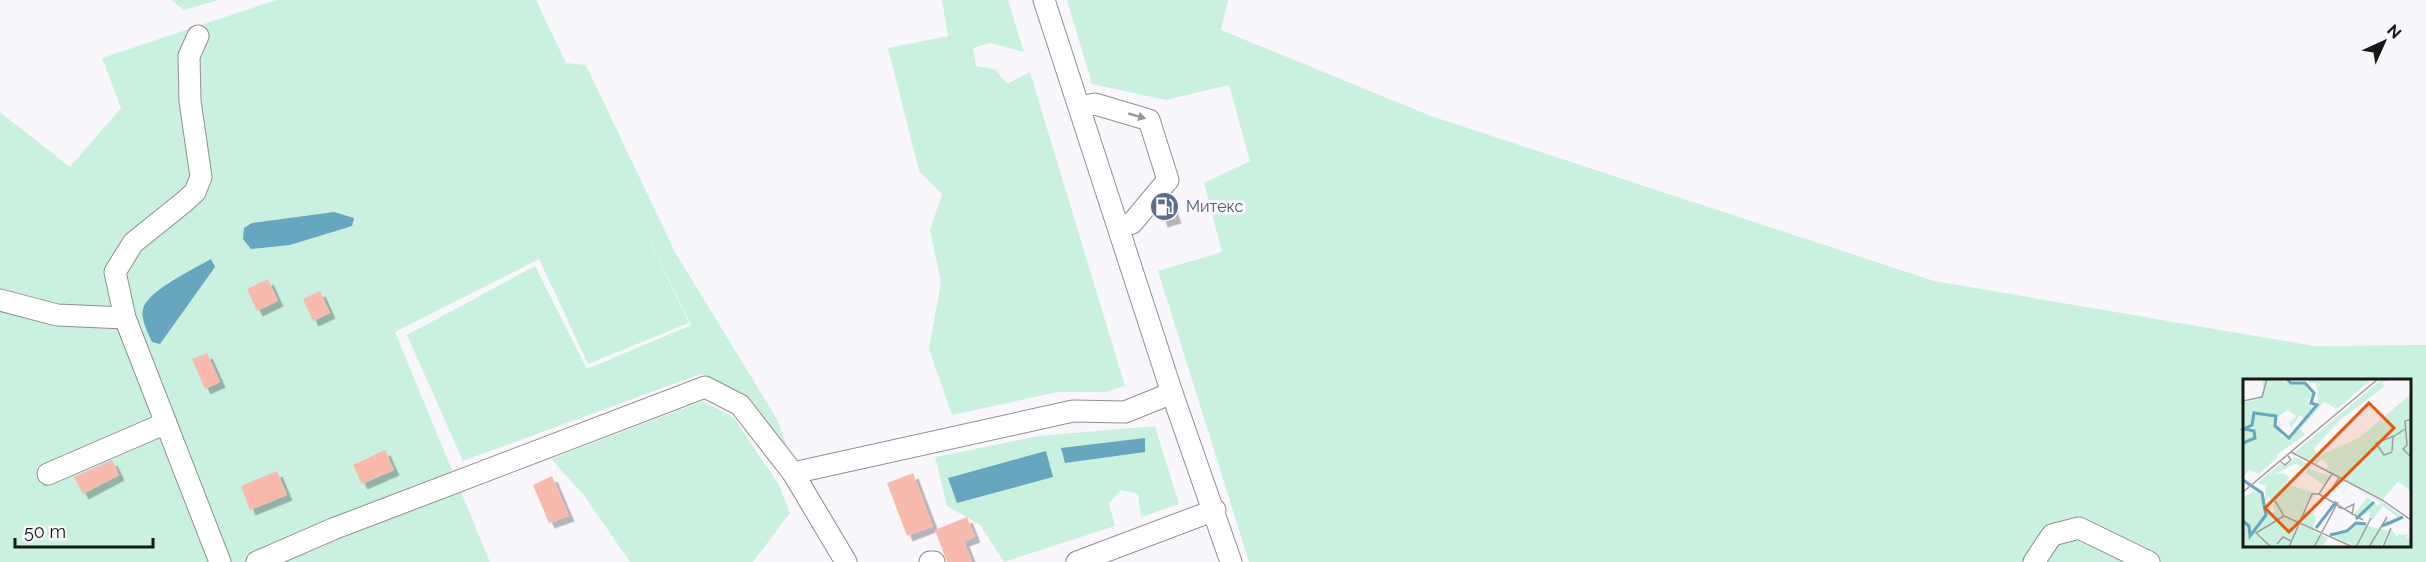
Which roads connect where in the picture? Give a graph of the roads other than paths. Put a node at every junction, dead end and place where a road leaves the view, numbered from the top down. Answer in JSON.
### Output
{"nodes":[{"id":1,"x":1044,"y":0,"type":"edge"},
{"id":2,"x":198,"y":36,"type":"dead end"},
{"id":3,"x":1081,"y":107,"type":"junction"},
{"id":4,"x":1120,"y":227,"type":"junction"},
{"id":5,"x":0,"y":300,"type":"edge"},
{"id":6,"x":125,"y":318,"type":"junction"},
{"id":7,"x":1172,"y":393,"type":"junction"},
{"id":8,"x":166,"y":423,"type":"junction"},
{"id":9,"x":793,"y":473,"type":"junction"},
{"id":10,"x":48,"y":474,"type":"dead end"},
{"id":11,"x":1215,"y":510,"type":"junction"},
{"id":12,"x":220,"y":562,"type":"edge"},
{"id":13,"x":257,"y":562,"type":"edge"},
{"id":14,"x":846,"y":562,"type":"edge"},
{"id":15,"x":1077,"y":562,"type":"edge"},
{"id":16,"x":1231,"y":562,"type":"edge"},
{"id":17,"x":2034,"y":562,"type":"edge"},
{"id":18,"x":2148,"y":562,"type":"edge"}],
"edges":[{"from":1,"to":3,"type":"street"},
{"from":2,"to":6,"type":"street"},
{"from":3,"to":4,"type":"street"},
{"from":3,"to":4,"type":"street","one_way":true},
{"from":4,"to":7,"type":"street"},
{"from":5,"to":6,"type":"street"},
{"from":6,"to":8,"type":"street"},
{"from":7,"to":9,"type":"street"},
{"from":7,"to":11,"type":"street"},
{"from":8,"to":10,"type":"street"},
{"from":8,"to":12,"type":"street"},
{"from":9,"to":13,"type":"street"},
{"from":9,"to":14,"type":"street"},
{"from":11,"to":15,"type":"street"},
{"from":11,"to":16,"type":"street"},
{"from":17,"to":18,"type":"street"}]}
